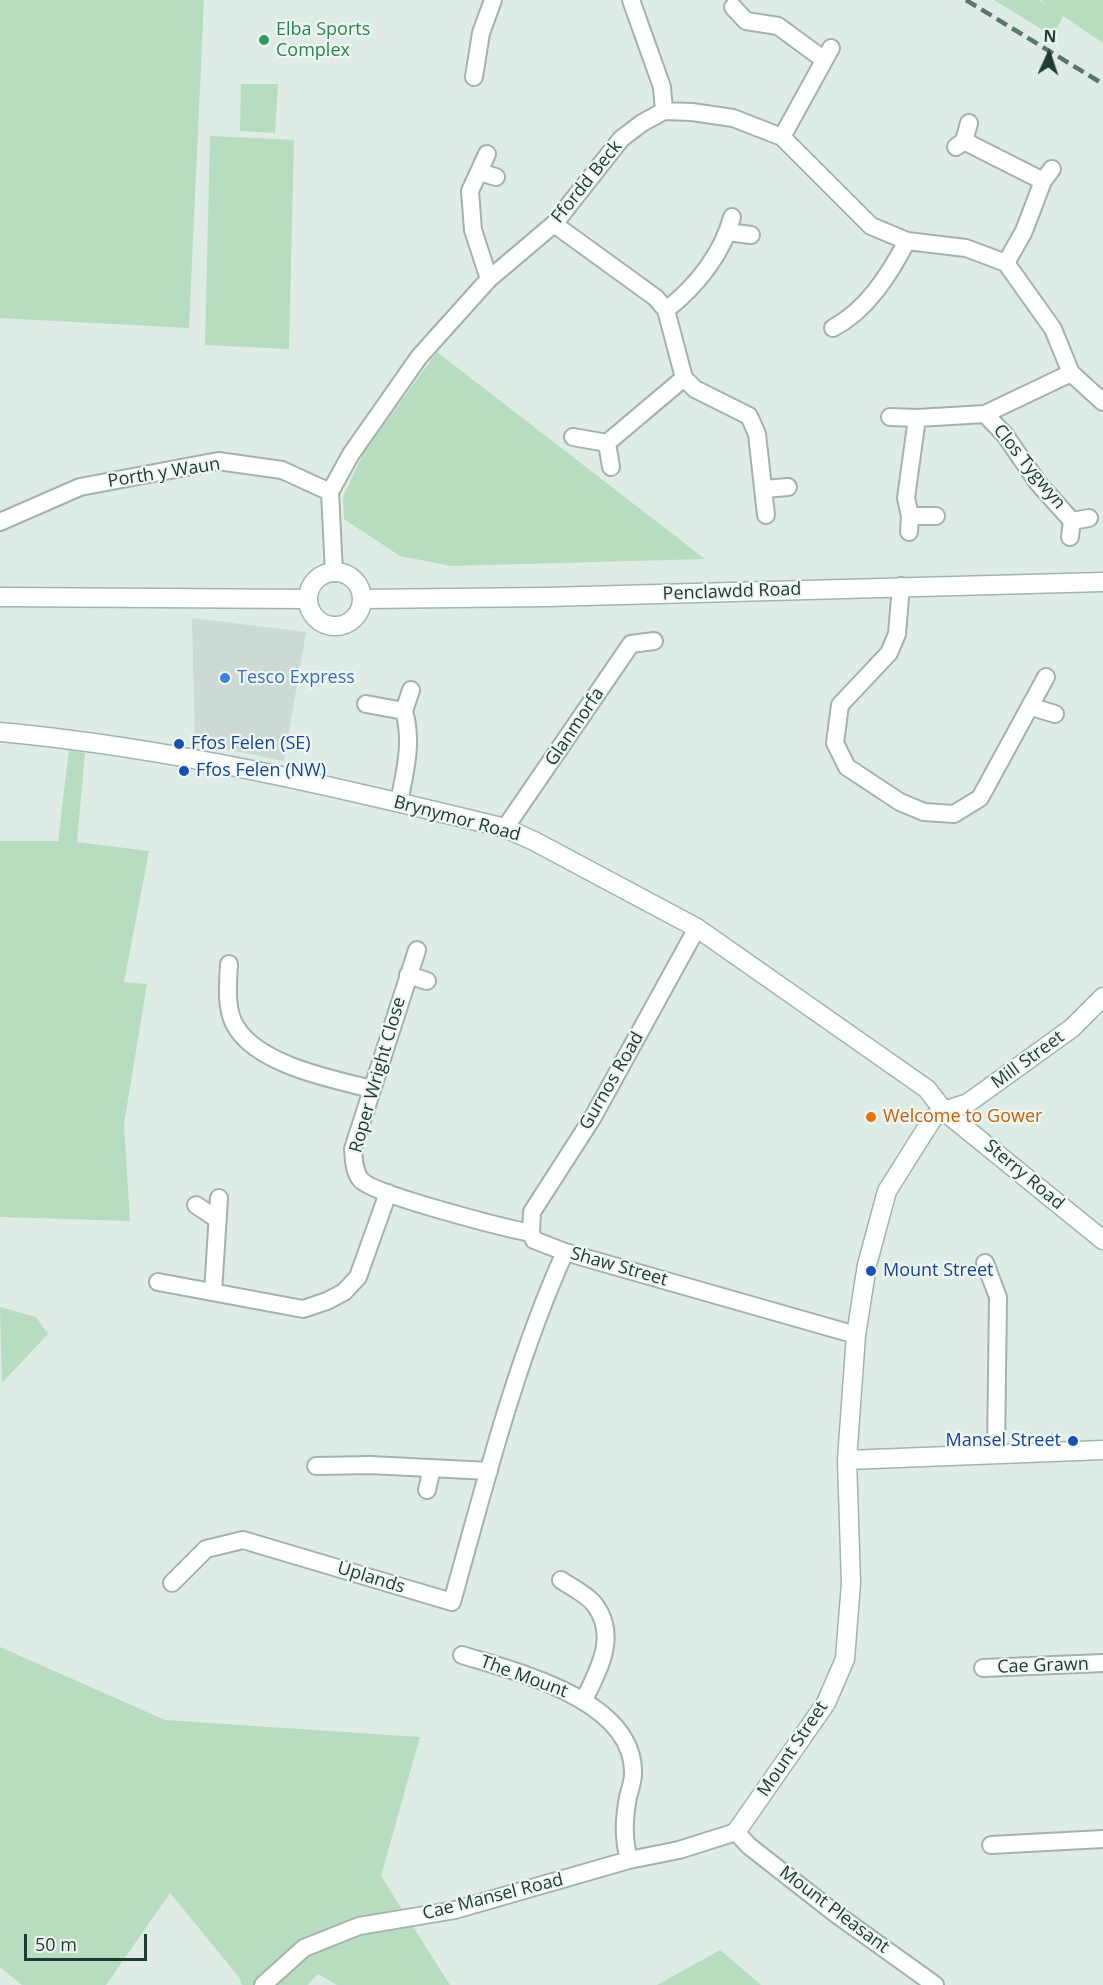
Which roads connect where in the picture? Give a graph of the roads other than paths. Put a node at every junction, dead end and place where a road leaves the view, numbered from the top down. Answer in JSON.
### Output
{"nodes":[{"id":1,"x":493,"y":0,"type":"edge"},
{"id":2,"x":631,"y":0,"type":"edge"},
{"id":3,"x":733,"y":8,"type":"dead end"},
{"id":4,"x":474,"y":77,"type":"dead end"},
{"id":5,"x":664,"y":111,"type":"junction"},
{"id":6,"x":969,"y":123,"type":"dead end"},
{"id":7,"x":782,"y":137,"type":"junction"},
{"id":8,"x":487,"y":154,"type":"dead end"},
{"id":9,"x":479,"y":172,"type":"junction"},
{"id":10,"x":496,"y":177,"type":"dead end"},
{"id":11,"x":554,"y":224,"type":"junction"},
{"id":12,"x":751,"y":235,"type":"dead end"},
{"id":13,"x":907,"y":241,"type":"junction"},
{"id":14,"x":1006,"y":263,"type":"junction"},
{"id":15,"x":489,"y":279,"type":"junction"},
{"id":16,"x":666,"y":310,"type":"junction"},
{"id":17,"x":832,"y":328,"type":"dead end"},
{"id":18,"x":1071,"y":373,"type":"junction"},
{"id":19,"x":684,"y":378,"type":"junction"},
{"id":20,"x":1103,"y":402,"type":"edge"},
{"id":21,"x":985,"y":414,"type":"junction"},
{"id":22,"x":890,"y":417,"type":"dead end"},
{"id":23,"x":917,"y":418,"type":"junction"},
{"id":24,"x":573,"y":437,"type":"dead end"},
{"id":25,"x":608,"y":443,"type":"junction"},
{"id":26,"x":611,"y":467,"type":"dead end"},
{"id":27,"x":788,"y":487,"type":"dead end"},
{"id":28,"x":764,"y":489,"type":"junction"},
{"id":29,"x":330,"y":492,"type":"junction"},
{"id":30,"x":766,"y":515,"type":"dead end"},
{"id":31,"x":936,"y":516,"type":"dead end"},
{"id":32,"x":0,"y":522,"type":"edge"},
{"id":33,"x":1077,"y":525,"type":"dead end"},
{"id":34,"x":334,"y":573,"type":"junction"},
{"id":35,"x":1103,"y":582,"type":"edge"},
{"id":36,"x":900,"y":586,"type":"junction"},
{"id":37,"x":0,"y":597,"type":"edge"},
{"id":38,"x":308,"y":599,"type":"junction"},
{"id":39,"x":362,"y":599,"type":"junction"},
{"id":40,"x":654,"y":641,"type":"dead end"},
{"id":41,"x":1046,"y":677,"type":"dead end"},
{"id":42,"x":411,"y":690,"type":"dead end"},
{"id":43,"x":366,"y":704,"type":"dead end"},
{"id":44,"x":1032,"y":707,"type":"junction"},
{"id":45,"x":404,"y":711,"type":"junction"},
{"id":46,"x":1055,"y":714,"type":"dead end"},
{"id":47,"x":0,"y":732,"type":"edge"},
{"id":48,"x":399,"y":802,"type":"junction"},
{"id":49,"x":505,"y":828,"type":"junction"},
{"id":50,"x":697,"y":928,"type":"junction"},
{"id":51,"x":417,"y":950,"type":"dead end"},
{"id":52,"x":229,"y":964,"type":"dead end"},
{"id":53,"x":408,"y":975,"type":"junction"},
{"id":54,"x":428,"y":981,"type":"dead end"},
{"id":55,"x":1103,"y":997,"type":"edge"},
{"id":56,"x":372,"y":1089,"type":"junction"},
{"id":57,"x":944,"y":1111,"type":"junction"},
{"id":58,"x":388,"y":1193,"type":"junction"},
{"id":59,"x":219,"y":1198,"type":"dead end"},
{"id":60,"x":196,"y":1205,"type":"dead end"},
{"id":61,"x":217,"y":1219,"type":"junction"},
{"id":62,"x":531,"y":1233,"type":"junction"},
{"id":63,"x":1103,"y":1240,"type":"edge"},
{"id":64,"x":565,"y":1252,"type":"junction"},
{"id":65,"x":985,"y":1263,"type":"dead end"},
{"id":66,"x":158,"y":1282,"type":"dead end"},
{"id":67,"x":213,"y":1292,"type":"junction"},
{"id":68,"x":856,"y":1335,"type":"junction"},
{"id":69,"x":1103,"y":1450,"type":"edge"},
{"id":70,"x":996,"y":1454,"type":"junction"},
{"id":71,"x":847,"y":1460,"type":"junction"},
{"id":72,"x":316,"y":1466,"type":"dead end"},
{"id":73,"x":432,"y":1468,"type":"junction"},
{"id":74,"x":489,"y":1471,"type":"junction"},
{"id":75,"x":428,"y":1490,"type":"dead end"},
{"id":76,"x":561,"y":1580,"type":"dead end"},
{"id":77,"x":172,"y":1583,"type":"dead end"},
{"id":78,"x":462,"y":1655,"type":"dead end"},
{"id":79,"x":1103,"y":1663,"type":"edge"},
{"id":80,"x":983,"y":1668,"type":"dead end"},
{"id":81,"x":584,"y":1700,"type":"junction"},
{"id":82,"x":736,"y":1832,"type":"junction"},
{"id":83,"x":1103,"y":1839,"type":"edge"},
{"id":84,"x":991,"y":1845,"type":"dead end"},
{"id":85,"x":629,"y":1860,"type":"junction"},
{"id":86,"x":263,"y":1985,"type":"edge"},
{"id":87,"x":935,"y":1985,"type":"edge"}],
"edges":[{"from":1,"to":4,"type":"street"},
{"from":2,"to":5,"type":"street"},
{"from":3,"to":7,"type":"street"},
{"from":5,"to":7,"type":"street"},
{"from":5,"to":11,"type":"street","name":"Ffordd Beck"},
{"from":6,"to":14,"type":"street"},
{"from":7,"to":13,"type":"street"},
{"from":8,"to":9,"type":"street"},
{"from":9,"to":10,"type":"street"},
{"from":9,"to":15,"type":"street"},
{"from":11,"to":15,"type":"street","name":"Ffordd Beck"},
{"from":11,"to":16,"type":"street"},
{"from":12,"to":16,"type":"street"},
{"from":13,"to":14,"type":"street"},
{"from":13,"to":17,"type":"street"},
{"from":14,"to":18,"type":"street"},
{"from":15,"to":29,"type":"street","name":"Ffordd Beck"},
{"from":16,"to":19,"type":"street"},
{"from":18,"to":20,"type":"street"},
{"from":18,"to":21,"type":"street","name":"Clos Tygwyn"},
{"from":19,"to":25,"type":"street"},
{"from":19,"to":28,"type":"street"},
{"from":21,"to":23,"type":"street","name":"Clos Tygwyn"},
{"from":21,"to":33,"type":"street","name":"Clos Tygwyn"},
{"from":22,"to":23,"type":"street","name":"Clos Tygwyn"},
{"from":23,"to":31,"type":"street"},
{"from":24,"to":25,"type":"street"},
{"from":25,"to":26,"type":"street"},
{"from":27,"to":28,"type":"street"},
{"from":28,"to":30,"type":"street"},
{"from":29,"to":32,"type":"street","name":"Porth y Waun"},
{"from":29,"to":34,"type":"street"},
{"from":34,"to":38,"type":"street"},
{"from":34,"to":39,"type":"street"},
{"from":35,"to":36,"type":"street","name":"Penclawdd Road"},
{"from":36,"to":39,"type":"street","name":"Penclawdd Road"},
{"from":36,"to":44,"type":"street"},
{"from":37,"to":38,"type":"street"},
{"from":38,"to":39,"type":"street"},
{"from":40,"to":49,"type":"street","name":"Glanmorfa"},
{"from":41,"to":44,"type":"street"},
{"from":42,"to":45,"type":"street"},
{"from":43,"to":45,"type":"street"},
{"from":44,"to":46,"type":"street"},
{"from":45,"to":48,"type":"street"},
{"from":47,"to":48,"type":"street","name":"Brynymor Road"},
{"from":48,"to":49,"type":"street","name":"Brynymor Road"},
{"from":49,"to":50,"type":"street","name":"Brynymor Road"},
{"from":50,"to":57,"type":"street","name":"Brynymor Road"},
{"from":50,"to":62,"type":"street","name":"Gurnos Road"},
{"from":51,"to":53,"type":"street","name":"Roper Wright Close"},
{"from":52,"to":56,"type":"street"},
{"from":53,"to":54,"type":"street","name":"Roper Wright Close"},
{"from":53,"to":56,"type":"street","name":"Roper Wright Close"},
{"from":55,"to":57,"type":"street","name":"Mill Street"},
{"from":56,"to":58,"type":"street","name":"Roper Wright Close"},
{"from":57,"to":63,"type":"street","name":"Sterry Road"},
{"from":57,"to":68,"type":"street","name":"Mount Street"},
{"from":58,"to":62,"type":"street","name":"Shaw Street"},
{"from":58,"to":67,"type":"street"},
{"from":59,"to":61,"type":"street"},
{"from":60,"to":61,"type":"street"},
{"from":61,"to":67,"type":"street"},
{"from":62,"to":64,"type":"street","name":"Shaw Street"},
{"from":64,"to":68,"type":"street","name":"Shaw Street"},
{"from":64,"to":74,"type":"street","name":"Uplands"},
{"from":65,"to":70,"type":"street"},
{"from":66,"to":67,"type":"street"},
{"from":68,"to":71,"type":"street","name":"Mount Street"},
{"from":69,"to":70,"type":"street"},
{"from":70,"to":71,"type":"street"},
{"from":71,"to":82,"type":"street","name":"Mount Street"},
{"from":72,"to":73,"type":"street"},
{"from":73,"to":74,"type":"street"},
{"from":73,"to":75,"type":"street"},
{"from":74,"to":77,"type":"street","name":"Uplands"},
{"from":76,"to":81,"type":"street","name":"The Mount"},
{"from":78,"to":81,"type":"street","name":"The Mount"},
{"from":79,"to":80,"type":"street","name":"Cae Grawn"},
{"from":81,"to":85,"type":"street","name":"The Mount"},
{"from":82,"to":85,"type":"street","name":"Cae Mansel Road"},
{"from":82,"to":87,"type":"street","name":"Mount Pleasant"},
{"from":83,"to":84,"type":"street"},
{"from":85,"to":86,"type":"street","name":"Cae Mansel Road"}]}
